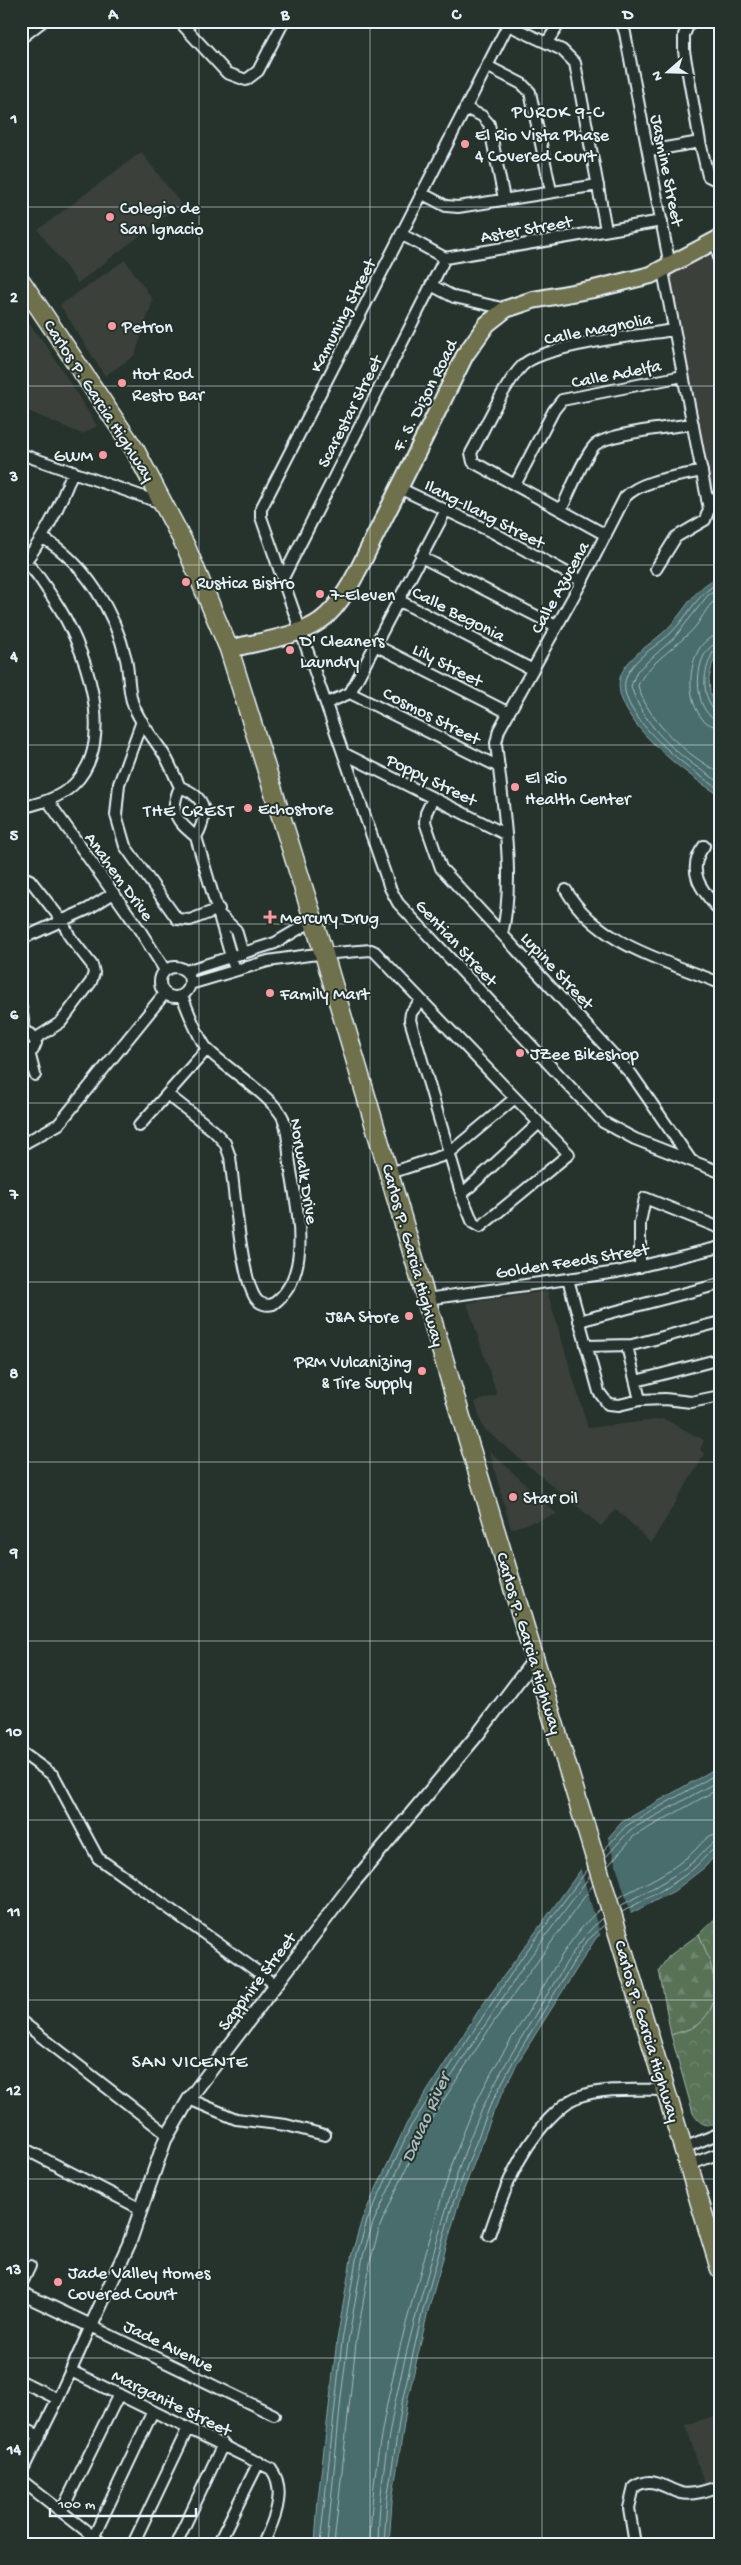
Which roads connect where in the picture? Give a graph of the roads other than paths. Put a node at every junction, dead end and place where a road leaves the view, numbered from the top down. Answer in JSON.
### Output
{"nodes":[{"id":1,"x":43,"y":21,"type":"edge"},
{"id":2,"x":180,"y":21,"type":"edge"},
{"id":3,"x":284,"y":21,"type":"edge"},
{"id":4,"x":561,"y":21,"type":"edge"},
{"id":5,"x":621,"y":21,"type":"edge"},
{"id":6,"x":690,"y":21,"type":"edge"},
{"id":7,"x":509,"y":23,"type":"edge"},
{"id":8,"x":21,"y":38,"type":"edge"},
{"id":9,"x":547,"y":42,"type":"junction"},
{"id":10,"x":487,"y":66,"type":"junction"},
{"id":11,"x":466,"y":108,"type":"junction"},
{"id":12,"x":700,"y":142,"type":"junction"},
{"id":13,"x":648,"y":151,"type":"junction"},
{"id":14,"x":717,"y":179,"type":"edge"},
{"id":15,"x":598,"y":184,"type":"junction"},
{"id":16,"x":551,"y":191,"type":"junction"},
{"id":17,"x":421,"y":193,"type":"junction"},
{"id":18,"x":504,"y":199,"type":"junction"},
{"id":19,"x":662,"y":221,"type":"junction"},
{"id":20,"x":606,"y":230,"type":"junction"},
{"id":21,"x":401,"y":234,"type":"junction"},
{"id":22,"x":718,"y":239,"type":"edge"},
{"id":23,"x":445,"y":258,"type":"junction"},
{"id":24,"x":720,"y":263,"type":"edge"},
{"id":25,"x":666,"y":268,"type":"junction"},
{"id":26,"x":21,"y":281,"type":"edge"},
{"id":27,"x":431,"y":285,"type":"junction"},
{"id":28,"x":506,"y":309,"type":"junction"},
{"id":29,"x":674,"y":330,"type":"junction"},
{"id":30,"x":683,"y":376,"type":"junction"},
{"id":31,"x":693,"y":424,"type":"junction"},
{"id":32,"x":21,"y":454,"type":"edge"},
{"id":33,"x":73,"y":471,"type":"junction"},
{"id":34,"x":702,"y":471,"type":"junction"},
{"id":35,"x":515,"y":485,"type":"junction"},
{"id":36,"x":399,"y":488,"type":"junction"},
{"id":37,"x":720,"y":496,"type":"edge"},
{"id":38,"x":708,"y":500,"type":"junction"},
{"id":39,"x":165,"y":505,"type":"junction"},
{"id":40,"x":446,"y":510,"type":"junction"},
{"id":41,"x":561,"y":510,"type":"junction"},
{"id":42,"x":606,"y":535,"type":"junction"},
{"id":43,"x":43,"y":538,"type":"junction"},
{"id":44,"x":421,"y":556,"type":"junction"},
{"id":45,"x":23,"y":561,"type":"edge"},
{"id":46,"x":656,"y":570,"type":"dead end"},
{"id":47,"x":282,"y":578,"type":"junction"},
{"id":48,"x":582,"y":581,"type":"junction"},
{"id":49,"x":398,"y":600,"type":"junction"},
{"id":50,"x":556,"y":626,"type":"junction"},
{"id":51,"x":301,"y":630,"type":"junction"},
{"id":52,"x":375,"y":645,"type":"junction"},
{"id":53,"x":229,"y":650,"type":"junction"},
{"id":54,"x":532,"y":669,"type":"junction"},
{"id":55,"x":350,"y":693,"type":"junction"},
{"id":56,"x":327,"y":703,"type":"junction"},
{"id":57,"x":507,"y":712,"type":"junction"},
{"id":58,"x":142,"y":721,"type":"junction"},
{"id":59,"x":343,"y":753,"type":"junction"},
{"id":60,"x":499,"y":767,"type":"junction"},
{"id":61,"x":180,"y":788,"type":"junction"},
{"id":62,"x":433,"y":798,"type":"junction"},
{"id":63,"x":48,"y":801,"type":"junction"},
{"id":64,"x":21,"y":808,"type":"edge"},
{"id":65,"x":505,"y":834,"type":"junction"},
{"id":66,"x":196,"y":837,"type":"junction"},
{"id":67,"x":704,"y":846,"type":"dead end"},
{"id":68,"x":21,"y":876,"type":"edge"},
{"id":69,"x":566,"y":890,"type":"dead end"},
{"id":70,"x":112,"y":894,"type":"junction"},
{"id":71,"x":720,"y":911,"type":"edge"},
{"id":72,"x":220,"y":913,"type":"junction"},
{"id":73,"x":314,"y":920,"type":"junction"},
{"id":74,"x":63,"y":922,"type":"junction"},
{"id":75,"x":502,"y":934,"type":"junction"},
{"id":76,"x":21,"y":939,"type":"edge"},
{"id":77,"x":264,"y":948,"type":"junction"},
{"id":78,"x":243,"y":954,"type":"junction"},
{"id":79,"x":324,"y":954,"type":"junction"},
{"id":80,"x":231,"y":958,"type":"junction"},
{"id":81,"x":268,"y":961,"type":"junction"},
{"id":82,"x":165,"y":970,"type":"junction"},
{"id":83,"x":235,"y":970,"type":"junction"},
{"id":84,"x":186,"y":971,"type":"junction"},
{"id":85,"x":720,"y":983,"type":"edge"},
{"id":86,"x":190,"y":984,"type":"junction"},
{"id":87,"x":165,"y":993,"type":"junction"},
{"id":88,"x":182,"y":996,"type":"junction"},
{"id":89,"x":420,"y":1000,"type":"junction"},
{"id":90,"x":21,"y":1007,"type":"edge"},
{"id":91,"x":23,"y":1034,"type":"edge"},
{"id":92,"x":35,"y":1038,"type":"junction"},
{"id":93,"x":207,"y":1049,"type":"junction"},
{"id":94,"x":25,"y":1051,"type":"edge"},
{"id":95,"x":35,"y":1075,"type":"dead end"},
{"id":96,"x":168,"y":1094,"type":"junction"},
{"id":97,"x":515,"y":1098,"type":"junction"},
{"id":98,"x":538,"y":1124,"type":"junction"},
{"id":99,"x":139,"y":1126,"type":"dead end"},
{"id":100,"x":21,"y":1146,"type":"edge"},
{"id":101,"x":448,"y":1154,"type":"junction"},
{"id":102,"x":690,"y":1160,"type":"junction"},
{"id":103,"x":720,"y":1172,"type":"edge"},
{"id":104,"x":390,"y":1173,"type":"junction"},
{"id":105,"x":462,"y":1194,"type":"junction"},
{"id":106,"x":720,"y":1228,"type":"edge"},
{"id":107,"x":720,"y":1247,"type":"edge"},
{"id":108,"x":640,"y":1267,"type":"junction"},
{"id":109,"x":568,"y":1279,"type":"junction"},
{"id":110,"x":720,"y":1284,"type":"edge"},
{"id":111,"x":427,"y":1299,"type":"junction"},
{"id":112,"x":579,"y":1321,"type":"junction"},
{"id":113,"x":720,"y":1322,"type":"edge"},
{"id":114,"x":586,"y":1346,"type":"junction"},
{"id":115,"x":628,"y":1346,"type":"junction"},
{"id":116,"x":720,"y":1359,"type":"edge"},
{"id":117,"x":636,"y":1381,"type":"junction"},
{"id":118,"x":720,"y":1396,"type":"edge"},
{"id":119,"x":640,"y":1400,"type":"junction"},
{"id":120,"x":534,"y":1660,"type":"junction"},
{"id":121,"x":21,"y":1752,"type":"edge"},
{"id":122,"x":275,"y":1984,"type":"junction"},
{"id":123,"x":21,"y":2021,"type":"edge"},
{"id":124,"x":666,"y":2090,"type":"junction"},
{"id":125,"x":189,"y":2099,"type":"junction"},
{"id":126,"x":720,"y":2133,"type":"edge"},
{"id":127,"x":168,"y":2135,"type":"junction"},
{"id":128,"x":326,"y":2136,"type":"dead end"},
{"id":129,"x":21,"y":2147,"type":"edge"},
{"id":130,"x":684,"y":2148,"type":"junction"},
{"id":131,"x":720,"y":2153,"type":"edge"},
{"id":132,"x":689,"y":2166,"type":"junction"},
{"id":133,"x":141,"y":2209,"type":"junction"},
{"id":134,"x":489,"y":2235,"type":"dead end"},
{"id":135,"x":30,"y":2266,"type":"dead end"},
{"id":136,"x":720,"y":2268,"type":"edge"},
{"id":137,"x":21,"y":2285,"type":"edge"},
{"id":138,"x":21,"y":2293,"type":"edge"},
{"id":139,"x":91,"y":2326,"type":"junction"},
{"id":140,"x":72,"y":2371,"type":"junction"},
{"id":141,"x":21,"y":2382,"type":"edge"},
{"id":142,"x":119,"y":2394,"type":"junction"},
{"id":143,"x":58,"y":2399,"type":"junction"},
{"id":144,"x":153,"y":2411,"type":"junction"},
{"id":145,"x":274,"y":2415,"type":"dead end"},
{"id":146,"x":21,"y":2427,"type":"edge"},
{"id":147,"x":188,"y":2428,"type":"junction"},
{"id":148,"x":40,"y":2436,"type":"junction"},
{"id":149,"x":223,"y":2444,"type":"junction"},
{"id":150,"x":259,"y":2462,"type":"junction"},
{"id":151,"x":21,"y":2473,"type":"edge"},
{"id":152,"x":21,"y":2480,"type":"edge"},
{"id":153,"x":720,"y":2486,"type":"edge"},
{"id":154,"x":62,"y":2510,"type":"junction"},
{"id":155,"x":94,"y":2536,"type":"junction"},
{"id":156,"x":103,"y":2544,"type":"edge"},
{"id":157,"x":133,"y":2544,"type":"edge"},
{"id":158,"x":176,"y":2544,"type":"edge"},
{"id":159,"x":218,"y":2544,"type":"edge"},
{"id":160,"x":263,"y":2544,"type":"edge"},
{"id":161,"x":636,"y":2544,"type":"edge"}],
"edges":[{"from":1,"to":8,"type":"street"},
{"from":2,"to":3,"type":"street"},
{"from":4,"to":9,"type":"street"},
{"from":5,"to":13,"type":"street","name":"Jasmine Street"},
{"from":6,"to":12,"type":"street"},
{"from":7,"to":9,"type":"street"},
{"from":7,"to":10,"type":"street","name":"Kamuning Street"},
{"from":9,"to":15,"type":"street"},
{"from":10,"to":11,"type":"street","name":"Kamuning Street"},
{"from":10,"to":16,"type":"street"},
{"from":11,"to":17,"type":"street","name":"Kamuning Street"},
{"from":11,"to":18,"type":"street"},
{"from":12,"to":13,"type":"street"},
{"from":12,"to":14,"type":"street"},
{"from":13,"to":19,"type":"street","name":"Jasmine Street"},
{"from":15,"to":16,"type":"street"},
{"from":15,"to":20,"type":"street"},
{"from":16,"to":18,"type":"street"},
{"from":17,"to":18,"type":"street"},
{"from":17,"to":21,"type":"street","name":"Kamuning Street"},
{"from":19,"to":20,"type":"street","name":"Aster Street"},
{"from":19,"to":25,"type":"street","name":"Jasmine Street"},
{"from":20,"to":23,"type":"street","name":"Aster Street"},
{"from":21,"to":23,"type":"street"},
{"from":21,"to":47,"type":"street","name":"Kamuning Street"},
{"from":22,"to":24,"type":"street"},
{"from":22,"to":25,"type":"main road","name":"F. S. Dizon Road"},
{"from":23,"to":27,"type":"street","name":"Scarestar Street"},
{"from":25,"to":28,"type":"main road","name":"F. S. Dizon Road"},
{"from":25,"to":29,"type":"street","name":"Jasmine Street"},
{"from":26,"to":39,"type":"highway","name":"Carlos P. Garcia Highway"},
{"from":27,"to":28,"type":"street"},
{"from":27,"to":47,"type":"street","name":"Scarestar Street"},
{"from":28,"to":36,"type":"main road","name":"F. S. Dizon Road"},
{"from":29,"to":30,"type":"street","name":"Jasmine Street"},
{"from":29,"to":35,"type":"street","name":"Calle Magnolia"},
{"from":30,"to":31,"type":"street","name":"Jasmine Street"},
{"from":30,"to":35,"type":"street","name":"Calle Adelfa"},
{"from":31,"to":34,"type":"street","name":"Jasmine Street"},
{"from":31,"to":41,"type":"street"},
{"from":32,"to":33,"type":"street"},
{"from":33,"to":39,"type":"street"},
{"from":33,"to":43,"type":"street"},
{"from":34,"to":38,"type":"street","name":"Jasmine Street"},
{"from":34,"to":42,"type":"street","name":"Calle Azucena"},
{"from":35,"to":41,"type":"street"},
{"from":36,"to":40,"type":"street","name":"Ilang-Ilang Street"},
{"from":36,"to":51,"type":"main road","name":"F. S. Dizon Road"},
{"from":37,"to":38,"type":"street"},
{"from":38,"to":46,"type":"street"},
{"from":39,"to":53,"type":"highway","name":"Carlos P. Garcia Highway"},
{"from":40,"to":44,"type":"street"},
{"from":40,"to":48,"type":"street","name":"Ilang-Ilang Street"},
{"from":41,"to":42,"type":"street"},
{"from":42,"to":48,"type":"street","name":"Calle Azucena"},
{"from":43,"to":45,"type":"street"},
{"from":43,"to":58,"type":"street"},
{"from":44,"to":49,"type":"street"},
{"from":44,"to":50,"type":"street"},
{"from":45,"to":63,"type":"street"},
{"from":47,"to":51,"type":"street","name":"Kamuning Street"},
{"from":48,"to":50,"type":"street","name":"Calle Azucena"},
{"from":49,"to":52,"type":"street"},
{"from":49,"to":54,"type":"street","name":"Calle Begonia"},
{"from":50,"to":54,"type":"street","name":"Calle Azucena"},
{"from":51,"to":53,"type":"main road","name":"F. S. Dizon Road"},
{"from":51,"to":56,"type":"street","name":"Gentian Street"},
{"from":52,"to":55,"type":"street"},
{"from":52,"to":57,"type":"street","name":"Lily Street"},
{"from":53,"to":73,"type":"highway","name":"Carlos P. Garcia Highway"},
{"from":54,"to":57,"type":"street","name":"Calle Azucena"},
{"from":55,"to":56,"type":"street"},
{"from":55,"to":60,"type":"street","name":"Cosmos Street"},
{"from":56,"to":59,"type":"street","name":"Gentian Street"},
{"from":57,"to":60,"type":"street","name":"Calle Azucena"},
{"from":58,"to":61,"type":"street"},
{"from":58,"to":72,"type":"street"},
{"from":59,"to":62,"type":"street","name":"Poppy Street"},
{"from":59,"to":102,"type":"street","name":"Gentian Street"},
{"from":60,"to":65,"type":"street","name":"Calle Azucena"},
{"from":61,"to":66,"type":"street"},
{"from":61,"to":66,"type":"street"},
{"from":62,"to":65,"type":"street","name":"Poppy Street"},
{"from":62,"to":75,"type":"street","name":"Lupine Street"},
{"from":63,"to":64,"type":"street"},
{"from":63,"to":70,"type":"street","name":"Anahem Drive"},
{"from":65,"to":75,"type":"street","name":"Calle Azucena"},
{"from":66,"to":72,"type":"street"},
{"from":67,"to":71,"type":"street"},
{"from":68,"to":74,"type":"street"},
{"from":69,"to":85,"type":"street"},
{"from":70,"to":74,"type":"street"},
{"from":70,"to":82,"type":"street","name":"Anahem Drive"},
{"from":72,"to":78,"type":"street"},
{"from":72,"to":80,"type":"street"},
{"from":73,"to":77,"type":"street"},
{"from":73,"to":79,"type":"highway","name":"Carlos P. Garcia Highway"},
{"from":74,"to":76,"type":"street"},
{"from":74,"to":92,"type":"street"},
{"from":75,"to":102,"type":"street","name":"Lupine Street"},
{"from":77,"to":78,"type":"street"},
{"from":77,"to":81,"type":"street"},
{"from":78,"to":80,"type":"street"},
{"from":79,"to":81,"type":"street"},
{"from":79,"to":89,"type":"street"},
{"from":79,"to":104,"type":"highway","name":"Carlos P. Garcia Highway"},
{"from":80,"to":83,"type":"street"},
{"from":80,"to":84,"type":"street"},
{"from":81,"to":83,"type":"street"},
{"from":82,"to":84,"type":"street"},
{"from":82,"to":87,"type":"street"},
{"from":83,"to":86,"type":"street"},
{"from":84,"to":86,"type":"street"},
{"from":86,"to":88,"type":"street"},
{"from":87,"to":88,"type":"street"},
{"from":87,"to":100,"type":"street"},
{"from":88,"to":93,"type":"street","name":"Norwalk Drive"},
{"from":89,"to":97,"type":"street"},
{"from":89,"to":101,"type":"street"},
{"from":90,"to":91,"type":"street"},
{"from":91,"to":92,"type":"street"},
{"from":92,"to":94,"type":"street"},
{"from":93,"to":96,"type":"street"},
{"from":93,"to":96,"type":"street","name":"Norwalk Drive"},
{"from":94,"to":95,"type":"street"},
{"from":96,"to":99,"type":"street"},
{"from":97,"to":98,"type":"street"},
{"from":97,"to":101,"type":"street"},
{"from":98,"to":105,"type":"street"},
{"from":98,"to":105,"type":"street"},
{"from":101,"to":104,"type":"street"},
{"from":101,"to":105,"type":"street"},
{"from":102,"to":103,"type":"street","name":"Gentian Street"},
{"from":104,"to":111,"type":"highway","name":"Carlos P. Garcia Highway"},
{"from":106,"to":108,"type":"street"},
{"from":107,"to":108,"type":"street","name":"Golden Feeds Street"},
{"from":108,"to":109,"type":"street","name":"Golden Feeds Street"},
{"from":109,"to":111,"type":"street","name":"Golden Feeds Street"},
{"from":109,"to":112,"type":"street"},
{"from":110,"to":112,"type":"street"},
{"from":111,"to":120,"type":"highway","name":"Carlos P. Garcia Highway"},
{"from":112,"to":114,"type":"street"},
{"from":113,"to":115,"type":"street"},
{"from":114,"to":115,"type":"street"},
{"from":114,"to":119,"type":"street"},
{"from":115,"to":117,"type":"street"},
{"from":116,"to":117,"type":"street"},
{"from":117,"to":119,"type":"street"},
{"from":118,"to":119,"type":"street"},
{"from":120,"to":122,"type":"street","name":"Sapphire Street"},
{"from":120,"to":124,"type":"highway","name":"Carlos P. Garcia Highway"},
{"from":121,"to":122,"type":"street"},
{"from":122,"to":125,"type":"street","name":"Sapphire Street"},
{"from":123,"to":127,"type":"street"},
{"from":124,"to":130,"type":"highway","name":"Carlos P. Garcia Highway"},
{"from":124,"to":134,"type":"street"},
{"from":125,"to":127,"type":"street","name":"Sapphire Street"},
{"from":125,"to":128,"type":"street"},
{"from":126,"to":130,"type":"street"},
{"from":127,"to":133,"type":"street","name":"Sapphire Street"},
{"from":129,"to":133,"type":"street"},
{"from":130,"to":132,"type":"highway","name":"Carlos P. Garcia Highway"},
{"from":131,"to":132,"type":"street"},
{"from":132,"to":136,"type":"highway","name":"Carlos P. Garcia Highway"},
{"from":133,"to":139,"type":"street","name":"Sapphire Street"},
{"from":135,"to":137,"type":"street"},
{"from":138,"to":139,"type":"street","name":"Jade Avenue"},
{"from":139,"to":140,"type":"street","name":"Sapphire Street"},
{"from":139,"to":145,"type":"street","name":"Jade Avenue"},
{"from":140,"to":142,"type":"street","name":"Marganite Street"},
{"from":140,"to":143,"type":"street","name":"Sapphire Street"},
{"from":141,"to":143,"type":"street"},
{"from":142,"to":144,"type":"street","name":"Marganite Street"},
{"from":142,"to":154,"type":"street"},
{"from":143,"to":148,"type":"street","name":"Sapphire Street"},
{"from":144,"to":147,"type":"street","name":"Marganite Street"},
{"from":144,"to":155,"type":"street"},
{"from":146,"to":148,"type":"street"},
{"from":147,"to":149,"type":"street","name":"Marganite Street"},
{"from":147,"to":157,"type":"street"},
{"from":148,"to":151,"type":"street","name":"Sapphire Street"},
{"from":149,"to":150,"type":"street","name":"Marganite Street"},
{"from":149,"to":158,"type":"street"},
{"from":150,"to":159,"type":"street"},
{"from":150,"to":160,"type":"street","name":"Marganite Street"},
{"from":152,"to":154,"type":"street"},
{"from":153,"to":161,"type":"street"},
{"from":154,"to":155,"type":"street"},
{"from":155,"to":156,"type":"street"}]}
